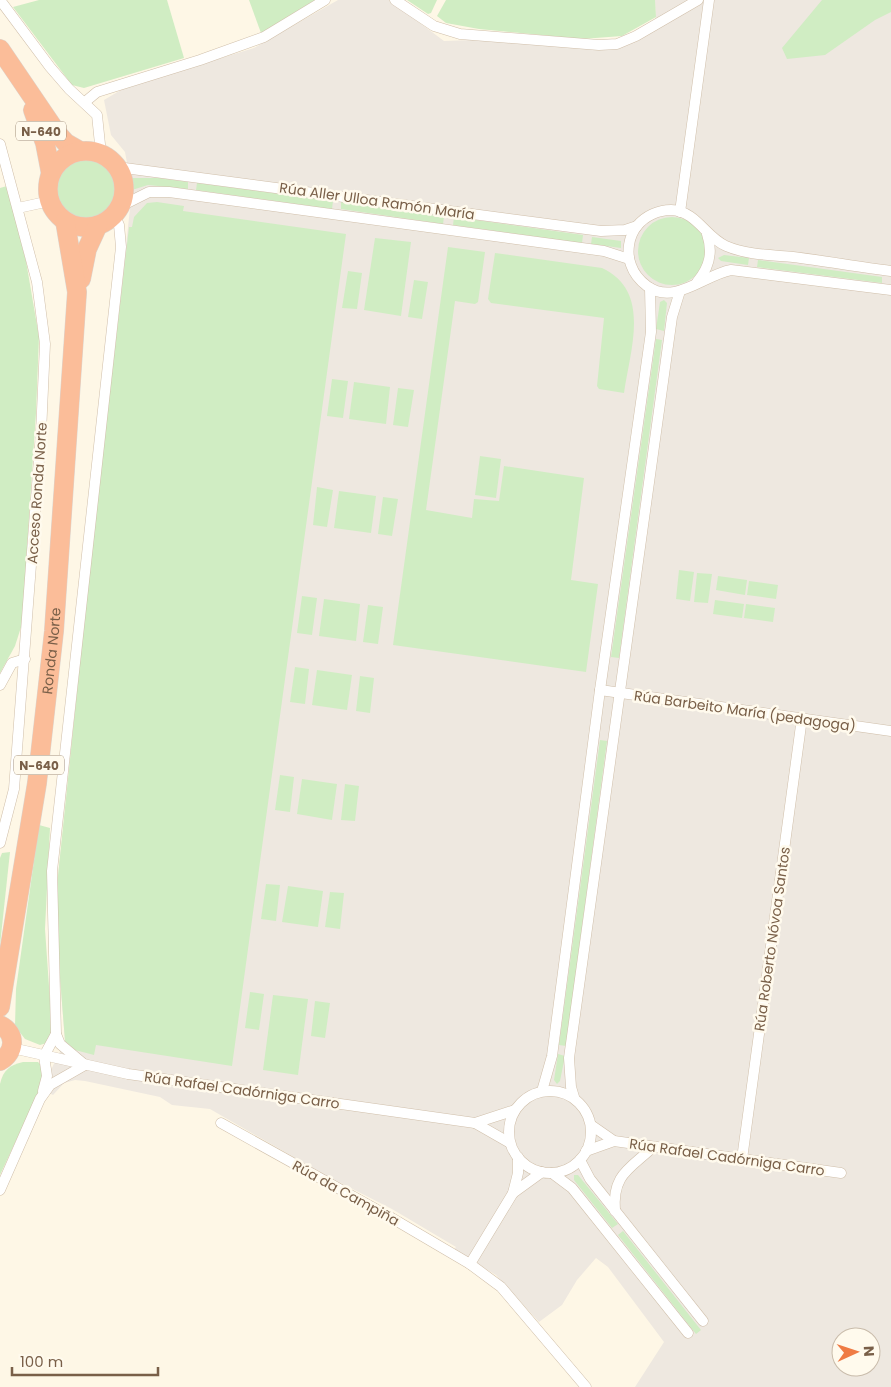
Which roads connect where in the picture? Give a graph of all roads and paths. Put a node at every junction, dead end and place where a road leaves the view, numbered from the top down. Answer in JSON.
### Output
{"nodes":[{"id":1,"x":0,"y":0,"type":"edge"},
{"id":2,"x":325,"y":0,"type":"edge"},
{"id":3,"x":395,"y":0,"type":"edge"},
{"id":4,"x":698,"y":0,"type":"edge"},
{"id":5,"x":710,"y":0,"type":"edge"},
{"id":6,"x":0,"y":49,"type":"edge"},
{"id":7,"x":26,"y":90,"type":"junction"},
{"id":8,"x":85,"y":102,"type":"junction"},
{"id":9,"x":0,"y":144,"type":"edge"},
{"id":10,"x":80,"y":152,"type":"junction"},
{"id":11,"x":101,"y":154,"type":"junction"},
{"id":12,"x":117,"y":168,"type":"junction"},
{"id":13,"x":51,"y":174,"type":"junction"},
{"id":14,"x":50,"y":201,"type":"junction"},
{"id":15,"x":18,"y":208,"type":"junction"},
{"id":16,"x":680,"y":212,"type":"junction"},
{"id":17,"x":110,"y":215,"type":"junction"},
{"id":18,"x":65,"y":220,"type":"junction"},
{"id":19,"x":637,"y":226,"type":"junction"},
{"id":20,"x":706,"y":233,"type":"junction"},
{"id":21,"x":629,"y":260,"type":"junction"},
{"id":22,"x":891,"y":271,"type":"edge"},
{"id":23,"x":695,"y":284,"type":"junction"},
{"id":24,"x":650,"y":288,"type":"junction"},
{"id":25,"x":891,"y":290,"type":"edge"},
{"id":26,"x":77,"y":292,"type":"junction"},
{"id":27,"x":680,"y":292,"type":"junction"},
{"id":28,"x":25,"y":659,"type":"junction"},
{"id":29,"x":0,"y":685,"type":"edge"},
{"id":30,"x":600,"y":690,"type":"junction"},
{"id":31,"x":621,"y":693,"type":"junction"},
{"id":32,"x":802,"y":718,"type":"junction"},
{"id":33,"x":891,"y":731,"type":"edge"},
{"id":34,"x":0,"y":844,"type":"edge"},
{"id":35,"x":0,"y":1007,"type":"edge"},
{"id":36,"x":0,"y":1025,"type":"edge"},
{"id":37,"x":56,"y":1034,"type":"junction"},
{"id":38,"x":6,"y":1055,"type":"edge"},
{"id":39,"x":44,"y":1056,"type":"junction"},
{"id":40,"x":85,"y":1066,"type":"junction"},
{"id":41,"x":542,"y":1091,"type":"junction"},
{"id":42,"x":574,"y":1097,"type":"junction"},
{"id":43,"x":40,"y":1099,"type":"junction"},
{"id":44,"x":515,"y":1110,"type":"junction"},
{"id":45,"x":221,"y":1123,"type":"dead end"},
{"id":46,"x":475,"y":1123,"type":"junction"},
{"id":47,"x":591,"y":1125,"type":"junction"},
{"id":48,"x":614,"y":1141,"type":"junction"},
{"id":49,"x":510,"y":1143,"type":"junction"},
{"id":50,"x":653,"y":1147,"type":"junction"},
{"id":51,"x":583,"y":1156,"type":"junction"},
{"id":52,"x":518,"y":1157,"type":"junction"},
{"id":53,"x":742,"y":1159,"type":"junction"},
{"id":54,"x":547,"y":1172,"type":"junction"},
{"id":55,"x":841,"y":1173,"type":"dead end"},
{"id":56,"x":0,"y":1190,"type":"edge"},
{"id":57,"x":513,"y":1193,"type":"junction"},
{"id":58,"x":615,"y":1211,"type":"junction"},
{"id":59,"x":470,"y":1264,"type":"junction"},
{"id":60,"x":703,"y":1321,"type":"dead end"},
{"id":61,"x":688,"y":1333,"type":"dead end"},
{"id":62,"x":586,"y":1387,"type":"edge"}],
"edges":[{"from":1,"to":8,"type":"street"},
{"from":2,"to":8,"type":"street"},
{"from":3,"to":4,"type":"street"},
{"from":5,"to":16,"type":"street"},
{"from":6,"to":7,"type":"highway","number":"N-640"},
{"from":7,"to":10,"type":"highway","number":"N-640"},
{"from":7,"to":13,"type":"highway","number":"N-640"},
{"from":8,"to":11,"type":"street"},
{"from":9,"to":15,"type":"street","name":"Acceso Ronda Norte"},
{"from":10,"to":11,"type":"highway","number":"N-640"},
{"from":10,"to":13,"type":"highway","number":"N-640"},
{"from":11,"to":12,"type":"highway"},
{"from":12,"to":17,"type":"highway","name":"Ronda Norte","number":"N-640"},
{"from":12,"to":19,"type":"street","name":"Rúa Aller Ulloa Ramón María"},
{"from":13,"to":14,"type":"highway","number":"N-640"},
{"from":14,"to":15,"type":"street"},
{"from":14,"to":18,"type":"highway","name":"Ronda Norte","number":"N-640"},
{"from":15,"to":28,"type":"street","name":"Acceso Ronda Norte"},
{"from":16,"to":19,"type":"street","name":"Rúa Aller Ulloa Ramón María"},
{"from":16,"to":20,"type":"street"},
{"from":17,"to":18,"type":"highway"},
{"from":17,"to":21,"type":"street","name":"Rúa Aller Ulloa Ramón María"},
{"from":17,"to":26,"type":"highway","name":"Ronda Norte","number":"N-640"},
{"from":17,"to":37,"type":"street"},
{"from":18,"to":26,"type":"highway","name":"Ronda Norte","number":"N-640"},
{"from":19,"to":21,"type":"street"},
{"from":20,"to":22,"type":"street"},
{"from":20,"to":23,"type":"street"},
{"from":21,"to":24,"type":"street"},
{"from":23,"to":25,"type":"street"},
{"from":23,"to":27,"type":"street"},
{"from":24,"to":27,"type":"street"},
{"from":24,"to":30,"type":"street"},
{"from":26,"to":35,"type":"highway","name":"Ronda Norte","number":"N-640"},
{"from":27,"to":31,"type":"street"},
{"from":28,"to":29,"type":"street"},
{"from":28,"to":34,"type":"street","name":"Acceso Ronda Norte"},
{"from":30,"to":31,"type":"street","name":"Rúa Barbeito María (pedagoga)"},
{"from":30,"to":41,"type":"street"},
{"from":31,"to":32,"type":"street","name":"Rúa Barbeito María (pedagoga)"},
{"from":31,"to":42,"type":"street"},
{"from":32,"to":33,"type":"street","name":"Rúa Barbeito María (pedagoga)"},
{"from":32,"to":53,"type":"street","name":"Rúa Roberto Nóvoa Santos"},
{"from":36,"to":38,"type":"highway"},
{"from":37,"to":39,"type":"street"},
{"from":37,"to":40,"type":"street"},
{"from":38,"to":39,"type":"street","name":"Rúa Rafael Cadórniga Carro"},
{"from":39,"to":40,"type":"street","name":"Rúa Rafael Cadórniga Carro"},
{"from":39,"to":43,"type":"street"},
{"from":40,"to":43,"type":"street"},
{"from":40,"to":46,"type":"street","name":"Rúa Rafael Cadórniga Carro"},
{"from":41,"to":42,"type":"street"},
{"from":41,"to":44,"type":"street"},
{"from":42,"to":47,"type":"street"},
{"from":43,"to":56,"type":"street"},
{"from":44,"to":46,"type":"street","name":"Rúa Rafael Cadórniga Carro"},
{"from":44,"to":49,"type":"street"},
{"from":45,"to":59,"type":"street","name":"Rúa da Campiña"},
{"from":46,"to":49,"type":"street","name":"Rúa Rafael Cadórniga Carro"},
{"from":47,"to":48,"type":"street","name":"Rúa Rafael Cadórniga Carro"},
{"from":47,"to":51,"type":"street"},
{"from":48,"to":50,"type":"street","name":"Rúa Rafael Cadórniga Carro"},
{"from":48,"to":51,"type":"street","name":"Rúa Rafael Cadórniga Carro"},
{"from":49,"to":52,"type":"street"},
{"from":50,"to":53,"type":"street","name":"Rúa Rafael Cadórniga Carro"},
{"from":50,"to":58,"type":"street"},
{"from":51,"to":54,"type":"street"},
{"from":51,"to":58,"type":"street"},
{"from":52,"to":54,"type":"street"},
{"from":52,"to":57,"type":"street"},
{"from":53,"to":55,"type":"street","name":"Rúa Rafael Cadórniga Carro"},
{"from":54,"to":57,"type":"street"},
{"from":54,"to":61,"type":"street"},
{"from":57,"to":59,"type":"street"},
{"from":58,"to":60,"type":"street"},
{"from":59,"to":62,"type":"street","name":"Rúa da Campiña"}]}
